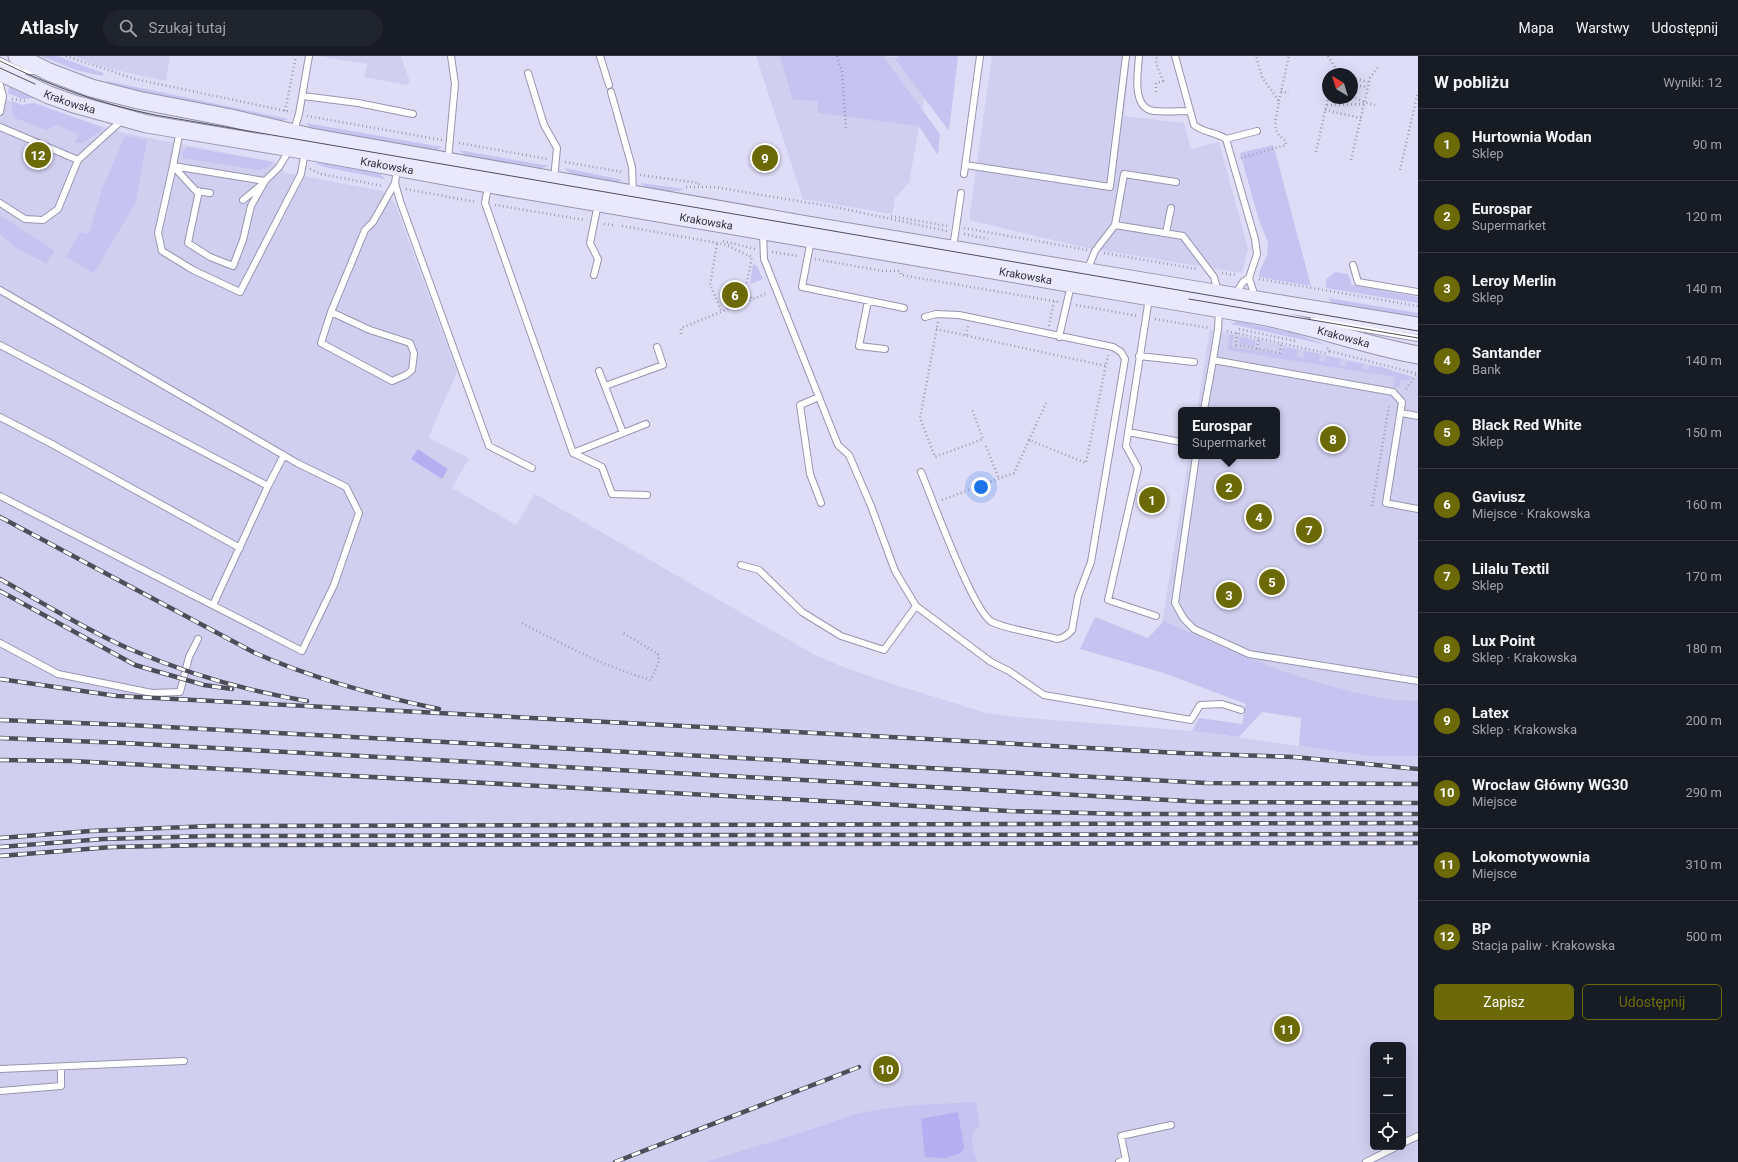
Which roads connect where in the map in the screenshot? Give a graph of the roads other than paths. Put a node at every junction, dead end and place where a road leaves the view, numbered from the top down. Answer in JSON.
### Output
{"nodes":[{"id":1,"x":17,"y":56,"type":"edge"},
{"id":2,"x":309,"y":56,"type":"edge"},
{"id":3,"x":451,"y":56,"type":"edge"},
{"id":4,"x":600,"y":56,"type":"edge"},
{"id":5,"x":980,"y":56,"type":"edge"},
{"id":6,"x":1126,"y":56,"type":"edge"},
{"id":7,"x":1139,"y":56,"type":"edge"},
{"id":8,"x":1175,"y":56,"type":"edge"},
{"id":9,"x":0,"y":61,"type":"edge"},
{"id":10,"x":0,"y":72,"type":"edge"},
{"id":11,"x":49,"y":72,"type":"junction"},
{"id":12,"x":528,"y":73,"type":"dead end"},
{"id":13,"x":0,"y":85,"type":"edge"},
{"id":14,"x":609,"y":85,"type":"dead end"},
{"id":15,"x":611,"y":92,"type":"dead end"},
{"id":16,"x":302,"y":96,"type":"junction"},
{"id":17,"x":1189,"y":111,"type":"junction"},
{"id":18,"x":0,"y":112,"type":"edge"},
{"id":19,"x":413,"y":114,"type":"dead end"},
{"id":20,"x":124,"y":119,"type":"junction"},
{"id":21,"x":0,"y":127,"type":"edge"},
{"id":22,"x":180,"y":130,"type":"junction"},
{"id":23,"x":1257,"y":131,"type":"dead end"},
{"id":24,"x":1226,"y":139,"type":"junction"},
{"id":25,"x":296,"y":144,"type":"junction"},
{"id":26,"x":78,"y":160,"type":"junction"},
{"id":27,"x":448,"y":160,"type":"junction"},
{"id":28,"x":966,"y":165,"type":"junction"},
{"id":29,"x":173,"y":166,"type":"junction"},
{"id":30,"x":964,"y":174,"type":"dead end"},
{"id":31,"x":396,"y":175,"type":"junction"},
{"id":32,"x":554,"y":179,"type":"junction"},
{"id":33,"x":265,"y":181,"type":"junction"},
{"id":34,"x":1176,"y":182,"type":"dead end"},
{"id":35,"x":488,"y":184,"type":"junction"},
{"id":36,"x":199,"y":191,"type":"junction"},
{"id":37,"x":961,"y":192,"type":"dead end"},
{"id":38,"x":210,"y":193,"type":"dead end"},
{"id":39,"x":633,"y":193,"type":"junction"},
{"id":40,"x":243,"y":200,"type":"dead end"},
{"id":41,"x":0,"y":203,"type":"edge"},
{"id":42,"x":599,"y":203,"type":"junction"},
{"id":43,"x":1171,"y":208,"type":"dead end"},
{"id":44,"x":1115,"y":225,"type":"junction"},
{"id":45,"x":763,"y":230,"type":"junction"},
{"id":46,"x":1166,"y":233,"type":"junction"},
{"id":47,"x":811,"y":239,"type":"junction"},
{"id":48,"x":953,"y":249,"type":"junction"},
{"id":49,"x":1353,"y":265,"type":"dead end"},
{"id":50,"x":1086,"y":272,"type":"junction"},
{"id":51,"x":594,"y":275,"type":"dead end"},
{"id":52,"x":1249,"y":278,"type":"junction"},
{"id":53,"x":1071,"y":283,"type":"junction"},
{"id":54,"x":0,"y":290,"type":"edge"},
{"id":55,"x":1418,"y":292,"type":"edge"},
{"id":56,"x":1149,"y":296,"type":"junction"},
{"id":57,"x":1224,"y":300,"type":"junction"},
{"id":58,"x":1256,"y":300,"type":"junction"},
{"id":59,"x":868,"y":301,"type":"junction"},
{"id":60,"x":904,"y":308,"type":"dead end"},
{"id":61,"x":331,"y":312,"type":"junction"},
{"id":62,"x":925,"y":317,"type":"dead end"},
{"id":63,"x":1280,"y":319,"type":"junction"},
{"id":64,"x":1418,"y":326,"type":"edge"},
{"id":65,"x":1059,"y":337,"type":"junction"},
{"id":66,"x":1418,"y":338,"type":"edge"},
{"id":67,"x":0,"y":345,"type":"edge"},
{"id":68,"x":657,"y":348,"type":"dead end"},
{"id":69,"x":885,"y":349,"type":"dead end"},
{"id":70,"x":1418,"y":355,"type":"edge"},
{"id":71,"x":1139,"y":356,"type":"junction"},
{"id":72,"x":1213,"y":360,"type":"junction"},
{"id":73,"x":1194,"y":362,"type":"dead end"},
{"id":74,"x":599,"y":371,"type":"dead end"},
{"id":75,"x":605,"y":386,"type":"junction"},
{"id":76,"x":819,"y":397,"type":"junction"},
{"id":77,"x":1205,"y":407,"type":"edge"},
{"id":78,"x":1401,"y":413,"type":"junction"},
{"id":79,"x":1418,"y":416,"type":"edge"},
{"id":80,"x":0,"y":417,"type":"edge"},
{"id":81,"x":646,"y":424,"type":"dead end"},
{"id":82,"x":1128,"y":432,"type":"junction"},
{"id":83,"x":623,"y":433,"type":"junction"},
{"id":84,"x":1178,"y":441,"type":"edge"},
{"id":85,"x":572,"y":453,"type":"junction"},
{"id":86,"x":284,"y":455,"type":"junction"},
{"id":87,"x":1195,"y":459,"type":"edge"},
{"id":88,"x":532,"y":468,"type":"dead end"},
{"id":89,"x":921,"y":472,"type":"dead end"},
{"id":90,"x":268,"y":486,"type":"junction"},
{"id":91,"x":647,"y":495,"type":"dead end"},
{"id":92,"x":0,"y":496,"type":"edge"},
{"id":93,"x":821,"y":503,"type":"dead end"},
{"id":94,"x":1418,"y":508,"type":"edge"},
{"id":95,"x":240,"y":548,"type":"junction"},
{"id":96,"x":741,"y":565,"type":"dead end"},
{"id":97,"x":213,"y":605,"type":"junction"},
{"id":98,"x":916,"y":606,"type":"junction"},
{"id":99,"x":1156,"y":616,"type":"dead end"},
{"id":100,"x":198,"y":639,"type":"dead end"},
{"id":101,"x":0,"y":643,"type":"edge"},
{"id":102,"x":1418,"y":681,"type":"edge"},
{"id":103,"x":1241,"y":710,"type":"dead end"},
{"id":104,"x":184,"y":1061,"type":"dead end"},
{"id":105,"x":61,"y":1068,"type":"junction"},
{"id":106,"x":0,"y":1069,"type":"edge"},
{"id":107,"x":0,"y":1091,"type":"edge"},
{"id":108,"x":1171,"y":1125,"type":"dead end"},
{"id":109,"x":1418,"y":1136,"type":"edge"},
{"id":110,"x":1406,"y":1142,"type":"edge"},
{"id":111,"x":1390,"y":1150,"type":"edge"},
{"id":112,"x":1119,"y":1162,"type":"edge"},
{"id":113,"x":1366,"y":1162,"type":"edge"}],
"edges":[{"from":1,"to":11,"type":"main road","name":"Krakowska"},
{"from":2,"to":16,"type":"lane"},
{"from":3,"to":27,"type":"lane"},
{"from":4,"to":14,"type":"lane"},
{"from":5,"to":28,"type":"lane"},
{"from":6,"to":28,"type":"lane"},
{"from":7,"to":17,"type":"lane"},
{"from":8,"to":17,"type":"lane"},
{"from":9,"to":11,"type":"lane"},
{"from":10,"to":20,"type":"main road","name":"Krakowska"},
{"from":11,"to":25,"type":"main road","name":"Krakowska"},
{"from":12,"to":32,"type":"lane"},
{"from":13,"to":18,"type":"lane"},
{"from":15,"to":39,"type":"lane"},
{"from":16,"to":19,"type":"lane"},
{"from":16,"to":25,"type":"lane"},
{"from":17,"to":24,"type":"lane"},
{"from":20,"to":22,"type":"main road","name":"Krakowska"},
{"from":20,"to":26,"type":"lane"},
{"from":21,"to":26,"type":"lane"},
{"from":22,"to":25,"type":"main road","name":"Krakowska"},
{"from":22,"to":29,"type":"lane"},
{"from":23,"to":24,"type":"lane"},
{"from":24,"to":52,"type":"lane"},
{"from":25,"to":27,"type":"main road","name":"Krakowska"},
{"from":25,"to":29,"type":"lane"},
{"from":25,"to":31,"type":"main road","name":"Krakowska"},
{"from":25,"to":33,"type":"lane"},
{"from":26,"to":41,"type":"lane"},
{"from":27,"to":32,"type":"main road","name":"Krakowska"},
{"from":28,"to":30,"type":"lane"},
{"from":29,"to":33,"type":"lane"},
{"from":29,"to":36,"type":"lane"},
{"from":31,"to":35,"type":"main road","name":"Krakowska"},
{"from":31,"to":61,"type":"lane"},
{"from":31,"to":88,"type":"lane"},
{"from":32,"to":39,"type":"main road","name":"Krakowska"},
{"from":33,"to":36,"type":"lane"},
{"from":33,"to":40,"type":"lane"},
{"from":34,"to":44,"type":"lane"},
{"from":35,"to":42,"type":"main road","name":"Krakowska"},
{"from":35,"to":85,"type":"lane"},
{"from":36,"to":38,"type":"lane"},
{"from":37,"to":48,"type":"lane"},
{"from":39,"to":48,"type":"main road","name":"Krakowska"},
{"from":42,"to":45,"type":"main road","name":"Krakowska"},
{"from":42,"to":51,"type":"lane"},
{"from":43,"to":46,"type":"lane"},
{"from":44,"to":46,"type":"lane"},
{"from":44,"to":50,"type":"lane"},
{"from":45,"to":47,"type":"main road","name":"Krakowska"},
{"from":45,"to":76,"type":"lane"},
{"from":46,"to":57,"type":"lane"},
{"from":47,"to":53,"type":"main road","name":"Krakowska"},
{"from":47,"to":59,"type":"lane"},
{"from":48,"to":50,"type":"main road","name":"Krakowska"},
{"from":49,"to":55,"type":"lane"},
{"from":50,"to":57,"type":"main road","name":"Krakowska"},
{"from":52,"to":57,"type":"lane"},
{"from":52,"to":58,"type":"lane"},
{"from":53,"to":56,"type":"main road","name":"Krakowska"},
{"from":53,"to":65,"type":"lane"},
{"from":54,"to":86,"type":"lane"},
{"from":56,"to":57,"type":"main road","name":"Krakowska"},
{"from":56,"to":71,"type":"lane"},
{"from":57,"to":58,"type":"main road","name":"Krakowska"},
{"from":57,"to":63,"type":"main road","name":"Krakowska"},
{"from":57,"to":72,"type":"lane"},
{"from":58,"to":64,"type":"main road","name":"Krakowska"},
{"from":59,"to":60,"type":"lane"},
{"from":59,"to":69,"type":"lane"},
{"from":61,"to":61,"type":"lane"},
{"from":62,"to":65,"type":"lane"},
{"from":63,"to":66,"type":"lane"},
{"from":63,"to":70,"type":"main road","name":"Krakowska"},
{"from":65,"to":89,"type":"lane"},
{"from":67,"to":90,"type":"lane"},
{"from":68,"to":75,"type":"lane"},
{"from":71,"to":73,"type":"lane"},
{"from":71,"to":82,"type":"lane"},
{"from":72,"to":77,"type":"lane"},
{"from":72,"to":78,"type":"lane"},
{"from":74,"to":75,"type":"lane"},
{"from":75,"to":83,"type":"lane"},
{"from":76,"to":93,"type":"lane"},
{"from":76,"to":98,"type":"lane"},
{"from":78,"to":79,"type":"lane"},
{"from":78,"to":94,"type":"lane"},
{"from":80,"to":95,"type":"lane"},
{"from":81,"to":83,"type":"lane"},
{"from":82,"to":84,"type":"lane"},
{"from":82,"to":99,"type":"lane"},
{"from":83,"to":85,"type":"lane"},
{"from":85,"to":91,"type":"lane"},
{"from":86,"to":90,"type":"lane"},
{"from":86,"to":97,"type":"lane"},
{"from":87,"to":102,"type":"lane"},
{"from":90,"to":95,"type":"lane"},
{"from":92,"to":97,"type":"lane"},
{"from":95,"to":97,"type":"lane"},
{"from":96,"to":98,"type":"lane"},
{"from":98,"to":103,"type":"lane"},
{"from":100,"to":101,"type":"lane"},
{"from":104,"to":105,"type":"lane"},
{"from":105,"to":106,"type":"lane"},
{"from":105,"to":107,"type":"lane"},
{"from":108,"to":112,"type":"lane"},
{"from":109,"to":110,"type":"lane"},
{"from":111,"to":113,"type":"lane"}]}
